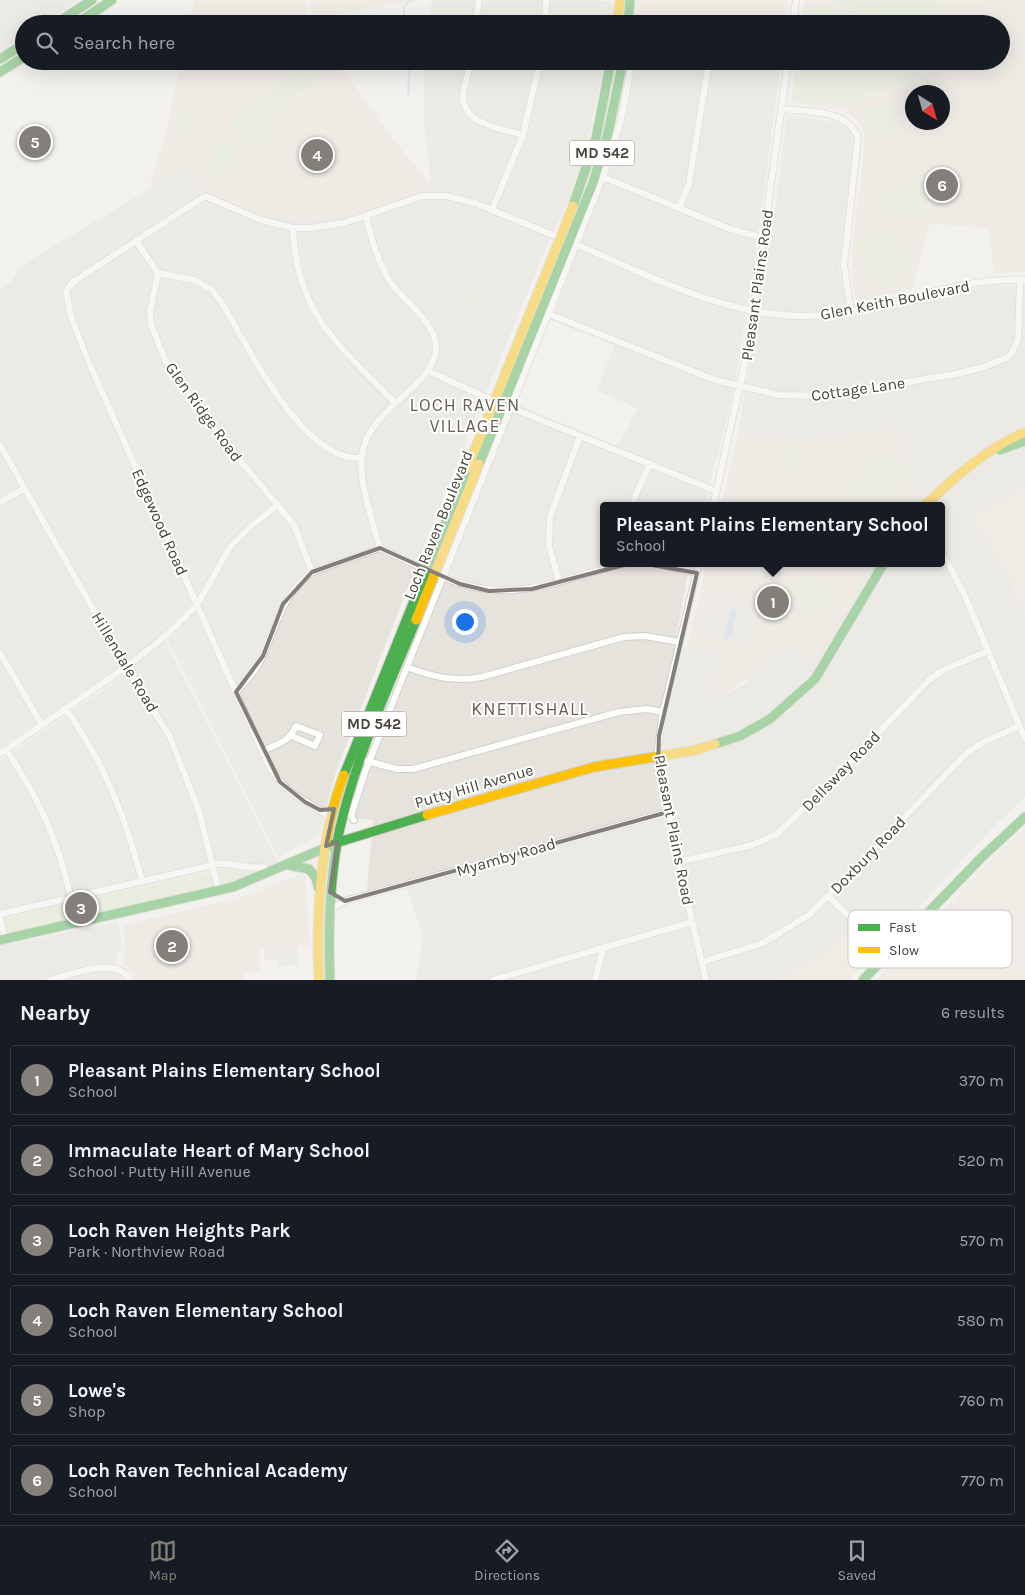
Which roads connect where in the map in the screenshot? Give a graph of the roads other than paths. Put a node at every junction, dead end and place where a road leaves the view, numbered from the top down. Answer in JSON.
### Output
{"nodes":[{"id":1,"x":92,"y":0,"type":"edge"},
{"id":2,"x":112,"y":0,"type":"edge"},
{"id":3,"x":479,"y":0,"type":"edge"},
{"id":4,"x":546,"y":0,"type":"edge"},
{"id":5,"x":620,"y":0,"type":"edge"},
{"id":6,"x":630,"y":0,"type":"edge"},
{"id":7,"x":796,"y":0,"type":"edge"},
{"id":8,"x":70,"y":15,"type":"edge"},
{"id":9,"x":90,"y":15,"type":"edge"},
{"id":10,"x":476,"y":15,"type":"edge"},
{"id":11,"x":545,"y":15,"type":"edge"},
{"id":12,"x":618,"y":15,"type":"edge"},
{"id":13,"x":629,"y":15,"type":"edge"},
{"id":14,"x":794,"y":15,"type":"edge"},
{"id":15,"x":15,"y":50,"type":"edge"},
{"id":16,"x":0,"y":59,"type":"edge"},
{"id":17,"x":15,"y":63,"type":"edge"},
{"id":18,"x":469,"y":70,"type":"edge"},
{"id":19,"x":538,"y":70,"type":"edge"},
{"id":20,"x":609,"y":70,"type":"edge"},
{"id":21,"x":621,"y":70,"type":"edge"},
{"id":22,"x":630,"y":70,"type":"edge"},
{"id":23,"x":708,"y":70,"type":"edge"},
{"id":24,"x":787,"y":70,"type":"edge"},
{"id":25,"x":0,"y":72,"type":"edge"},
{"id":26,"x":782,"y":109,"type":"junction"},
{"id":27,"x":522,"y":135,"type":"junction"},
{"id":28,"x":604,"y":177,"type":"junction"},
{"id":29,"x":679,"y":208,"type":"junction"},
{"id":30,"x":492,"y":210,"type":"junction"},
{"id":31,"x":366,"y":216,"type":"junction"},
{"id":32,"x":293,"y":228,"type":"junction"},
{"id":33,"x":560,"y":238,"type":"junction"},
{"id":34,"x":764,"y":238,"type":"junction"},
{"id":35,"x":136,"y":241,"type":"junction"},
{"id":36,"x":573,"y":243,"type":"junction"},
{"id":37,"x":158,"y":273,"type":"junction"},
{"id":38,"x":1023,"y":280,"type":"edge"},
{"id":39,"x":851,"y":311,"type":"junction"},
{"id":40,"x":755,"y":312,"type":"junction"},
{"id":41,"x":549,"y":314,"type":"junction"},
{"id":42,"x":428,"y":371,"type":"junction"},
{"id":43,"x":740,"y":386,"type":"junction"},
{"id":44,"x":494,"y":401,"type":"junction"},
{"id":45,"x":395,"y":402,"type":"junction"},
{"id":46,"x":507,"y":407,"type":"junction"},
{"id":47,"x":1025,"y":432,"type":"edge"},
{"id":48,"x":580,"y":436,"type":"junction"},
{"id":49,"x":1025,"y":441,"type":"edge"},
{"id":50,"x":0,"y":445,"type":"edge"},
{"id":51,"x":995,"y":451,"type":"junction"},
{"id":52,"x":361,"y":458,"type":"junction"},
{"id":53,"x":650,"y":464,"type":"junction"},
{"id":54,"x":24,"y":489,"type":"junction"},
{"id":55,"x":716,"y":490,"type":"junction"},
{"id":56,"x":0,"y":502,"type":"edge"},
{"id":57,"x":634,"y":502,"type":"edge"},
{"id":58,"x":714,"y":502,"type":"edge"},
{"id":59,"x":928,"y":502,"type":"edge"},
{"id":60,"x":278,"y":506,"type":"junction"},
{"id":61,"x":380,"y":548,"type":"junction"},
{"id":62,"x":945,"y":560,"type":"edge"},
{"id":63,"x":611,"y":567,"type":"edge"},
{"id":64,"x":672,"y":567,"type":"edge"},
{"id":65,"x":698,"y":567,"type":"edge"},
{"id":66,"x":882,"y":567,"type":"edge"},
{"id":67,"x":426,"y":569,"type":"junction"},
{"id":68,"x":312,"y":572,"type":"junction"},
{"id":69,"x":697,"y":573,"type":"junction"},
{"id":70,"x":439,"y":575,"type":"junction"},
{"id":71,"x":559,"y":581,"type":"junction"},
{"id":72,"x":197,"y":605,"type":"junction"},
{"id":73,"x":680,"y":642,"type":"junction"},
{"id":74,"x":988,"y":651,"type":"junction"},
{"id":75,"x":0,"y":653,"type":"edge"},
{"id":76,"x":126,"y":667,"type":"junction"},
{"id":77,"x":407,"y":667,"type":"junction"},
{"id":78,"x":236,"y":692,"type":"junction"},
{"id":79,"x":65,"y":708,"type":"junction"},
{"id":80,"x":663,"y":712,"type":"junction"},
{"id":81,"x":42,"y":725,"type":"junction"},
{"id":82,"x":1019,"y":726,"type":"junction"},
{"id":83,"x":292,"y":736,"type":"dead end"},
{"id":84,"x":1025,"y":739,"type":"edge"},
{"id":85,"x":3,"y":751,"type":"edge"},
{"id":86,"x":262,"y":751,"type":"junction"},
{"id":87,"x":657,"y":756,"type":"junction"},
{"id":88,"x":365,"y":760,"type":"junction"},
{"id":89,"x":334,"y":809,"type":"junction"},
{"id":90,"x":320,"y":810,"type":"junction"},
{"id":91,"x":668,"y":812,"type":"junction"},
{"id":92,"x":1025,"y":817,"type":"edge"},
{"id":93,"x":332,"y":819,"type":"junction"},
{"id":94,"x":354,"y":820,"type":"dead end"},
{"id":95,"x":337,"y":842,"type":"junction"},
{"id":96,"x":326,"y":846,"type":"junction"},
{"id":97,"x":678,"y":862,"type":"junction"},
{"id":98,"x":213,"y":865,"type":"junction"},
{"id":99,"x":288,"y":865,"type":"junction"},
{"id":100,"x":264,"y":867,"type":"dead end"},
{"id":101,"x":142,"y":882,"type":"junction"},
{"id":102,"x":219,"y":891,"type":"junction"},
{"id":103,"x":330,"y":892,"type":"junction"},
{"id":104,"x":319,"y":894,"type":"junction"},
{"id":105,"x":828,"y":896,"type":"junction"},
{"id":106,"x":71,"y":898,"type":"junction"},
{"id":107,"x":345,"y":902,"type":"junction"},
{"id":108,"x":329,"y":910,"type":"junction"},
{"id":109,"x":931,"y":910,"type":"edge"},
{"id":110,"x":0,"y":914,"type":"edge"},
{"id":111,"x":848,"y":915,"type":"edge"},
{"id":112,"x":0,"y":918,"type":"edge"},
{"id":113,"x":692,"y":922,"type":"junction"},
{"id":114,"x":2,"y":940,"type":"edge"},
{"id":115,"x":603,"y":950,"type":"junction"},
{"id":116,"x":702,"y":962,"type":"junction"},
{"id":117,"x":875,"y":968,"type":"edge"},
{"id":118,"x":49,"y":980,"type":"edge"},
{"id":119,"x":130,"y":980,"type":"edge"},
{"id":120,"x":319,"y":980,"type":"edge"},
{"id":121,"x":330,"y":980,"type":"edge"},
{"id":122,"x":493,"y":980,"type":"edge"},
{"id":123,"x":595,"y":980,"type":"edge"},
{"id":124,"x":706,"y":980,"type":"edge"},
{"id":125,"x":863,"y":980,"type":"edge"}],
"edges":[{"from":1,"to":8,"type":"main road"},
{"from":2,"to":9,"type":"main road"},
{"from":3,"to":10,"type":"street"},
{"from":4,"to":11,"type":"street"},
{"from":5,"to":12,"type":"main road"},
{"from":6,"to":13,"type":"main road"},
{"from":7,"to":14,"type":"street"},
{"from":15,"to":16,"type":"main road"},
{"from":17,"to":25,"type":"main road"},
{"from":18,"to":27,"type":"street"},
{"from":19,"to":27,"type":"street"},
{"from":20,"to":33,"type":"main road","name":"Loch Raven Boulevard","number":"MD 542"},
{"from":21,"to":36,"type":"main road","name":"Loch Raven Boulevard","number":"MD 542"},
{"from":22,"to":28,"type":"street","name":"Loch Raven Boulevard"},
{"from":23,"to":29,"type":"street"},
{"from":24,"to":26,"type":"street","name":"Pleasant Plains Road"},
{"from":26,"to":34,"type":"street","name":"Pleasant Plains Road"},
{"from":26,"to":39,"type":"street"},
{"from":27,"to":30,"type":"street"},
{"from":28,"to":29,"type":"street"},
{"from":28,"to":36,"type":"street","name":"Loch Raven Boulevard"},
{"from":29,"to":34,"type":"street"},
{"from":30,"to":31,"type":"street"},
{"from":30,"to":33,"type":"street"},
{"from":31,"to":32,"type":"street"},
{"from":31,"to":42,"type":"street"},
{"from":32,"to":35,"type":"street"},
{"from":32,"to":45,"type":"street"},
{"from":33,"to":36,"type":"main road"},
{"from":33,"to":44,"type":"main road","name":"Loch Raven Boulevard","number":"MD 542"},
{"from":34,"to":40,"type":"street","name":"Pleasant Plains Road"},
{"from":35,"to":37,"type":"street"},
{"from":35,"to":72,"type":"street","name":"Edgewood Road"},
{"from":36,"to":40,"type":"street","name":"Glen Keith Boulevard"},
{"from":36,"to":41,"type":"street","name":"Loch Raven Boulevard"},
{"from":36,"to":46,"type":"main road","name":"Loch Raven Boulevard","number":"MD 542"},
{"from":37,"to":52,"type":"street"},
{"from":37,"to":60,"type":"street","name":"Glen Ridge Road"},
{"from":38,"to":39,"type":"street","name":"Glen Keith Boulevard"},
{"from":38,"to":43,"type":"street","name":"Cottage Lane"},
{"from":39,"to":40,"type":"street","name":"Glen Keith Boulevard"},
{"from":40,"to":43,"type":"street","name":"Pleasant Plains Road"},
{"from":41,"to":43,"type":"street","name":"Cottage Lane"},
{"from":41,"to":46,"type":"street","name":"Loch Raven Boulevard"},
{"from":42,"to":44,"type":"street"},
{"from":42,"to":45,"type":"street"},
{"from":43,"to":55,"type":"street","name":"Pleasant Plains Road"},
{"from":44,"to":46,"type":"main road"},
{"from":44,"to":67,"type":"main road","name":"Loch Raven Boulevard","number":"MD 542"},
{"from":45,"to":52,"type":"street"},
{"from":46,"to":48,"type":"street"},
{"from":46,"to":70,"type":"main road","name":"Loch Raven Boulevard","number":"MD 542"},
{"from":47,"to":51,"type":"main road"},
{"from":48,"to":53,"type":"street"},
{"from":48,"to":71,"type":"street"},
{"from":49,"to":51,"type":"main road"},
{"from":50,"to":54,"type":"street","name":"Hillendale Road"},
{"from":51,"to":59,"type":"main road"},
{"from":52,"to":61,"type":"street"},
{"from":53,"to":55,"type":"street"},
{"from":53,"to":57,"type":"street"},
{"from":54,"to":56,"type":"street"},
{"from":54,"to":76,"type":"street","name":"Hillendale Road"},
{"from":55,"to":58,"type":"street","name":"Pleasant Plains Road"},
{"from":60,"to":68,"type":"street","name":"Glen Ridge Road"},
{"from":60,"to":72,"type":"street"},
{"from":61,"to":67,"type":"street"},
{"from":61,"to":68,"type":"street"},
{"from":62,"to":74,"type":"street"},
{"from":63,"to":71,"type":"street"},
{"from":64,"to":69,"type":"street"},
{"from":65,"to":69,"type":"street","name":"Pleasant Plains Road"},
{"from":66,"to":87,"type":"main road","name":"Putty Hill Avenue"},
{"from":67,"to":70,"type":"street"},
{"from":67,"to":89,"type":"main road","name":"Loch Raven Boulevard","number":"MD 542"},
{"from":68,"to":78,"type":"street"},
{"from":69,"to":73,"type":"street","name":"Pleasant Plains Road"},
{"from":70,"to":71,"type":"street"},
{"from":70,"to":77,"type":"street","name":"Loch Raven Boulevard"},
{"from":70,"to":88,"type":"main road","name":"Loch Raven Boulevard","number":"MD 542"},
{"from":72,"to":76,"type":"street"},
{"from":72,"to":78,"type":"street","name":"Edgewood Road"},
{"from":73,"to":77,"type":"street"},
{"from":73,"to":80,"type":"street","name":"Pleasant Plains Road"},
{"from":74,"to":82,"type":"street"},
{"from":74,"to":97,"type":"street","name":"Dellsway Road"},
{"from":75,"to":81,"type":"street"},
{"from":76,"to":79,"type":"street"},
{"from":76,"to":98,"type":"street","name":"Hillendale Road"},
{"from":77,"to":88,"type":"street","name":"Loch Raven Boulevard"},
{"from":78,"to":86,"type":"street","name":"Edgewood Road"},
{"from":79,"to":81,"type":"street"},
{"from":79,"to":101,"type":"street"},
{"from":80,"to":87,"type":"street","name":"Pleasant Plains Road"},
{"from":80,"to":88,"type":"street"},
{"from":81,"to":85,"type":"street"},
{"from":82,"to":84,"type":"street"},
{"from":82,"to":105,"type":"street","name":"Doxbury Road"},
{"from":83,"to":86,"type":"street"},
{"from":85,"to":106,"type":"street"},
{"from":86,"to":90,"type":"street","name":"Edgewood Road"},
{"from":87,"to":91,"type":"street","name":"Pleasant Plains Road"},
{"from":87,"to":95,"type":"main road","name":"Putty Hill Avenue"},
{"from":88,"to":94,"type":"street","name":"Loch Raven Boulevard"},
{"from":88,"to":95,"type":"main road","name":"Loch Raven Boulevard","number":"MD 542"},
{"from":89,"to":90,"type":"street"},
{"from":89,"to":93,"type":"main road","name":"Loch Raven Boulevard","number":"MD 542"},
{"from":90,"to":93,"type":"street","name":"Edgewood Road"},
{"from":91,"to":97,"type":"street","name":"Pleasant Plains Road"},
{"from":91,"to":107,"type":"street","name":"Myamby Road"},
{"from":92,"to":109,"type":"main road"},
{"from":93,"to":96,"type":"main road","name":"Loch Raven Boulevard","number":"MD 542"},
{"from":95,"to":96,"type":"main road","name":"Putty Hill Avenue"},
{"from":95,"to":103,"type":"main road","name":"Loch Raven Boulevard","number":"MD 542"},
{"from":96,"to":99,"type":"main road","name":"Putty Hill Avenue"},
{"from":96,"to":104,"type":"main road","name":"Loch Raven Boulevard","number":"MD 542"},
{"from":97,"to":113,"type":"street","name":"Pleasant Plains Road"},
{"from":98,"to":100,"type":"street"},
{"from":98,"to":101,"type":"street"},
{"from":98,"to":102,"type":"street","name":"Hillendale Road"},
{"from":99,"to":102,"type":"main road","name":"Putty Hill Avenue"},
{"from":99,"to":104,"type":"main road"},
{"from":101,"to":106,"type":"street"},
{"from":102,"to":114,"type":"main road","name":"Putty Hill Avenue"},
{"from":103,"to":107,"type":"street"},
{"from":103,"to":108,"type":"main road","name":"Loch Raven Boulevard","number":"MD 542"},
{"from":104,"to":120,"type":"main road","name":"Loch Raven Boulevard","number":"MD 542"},
{"from":105,"to":111,"type":"street"},
{"from":105,"to":116,"type":"street","name":"Doxbury Road"},
{"from":106,"to":110,"type":"street"},
{"from":107,"to":108,"type":"street","name":"Myamby Road"},
{"from":108,"to":121,"type":"main road","name":"Loch Raven Boulevard","number":"MD 542"},
{"from":112,"to":114,"type":"street"},
{"from":113,"to":115,"type":"street"},
{"from":113,"to":116,"type":"street","name":"Pleasant Plains Road"},
{"from":115,"to":122,"type":"street"},
{"from":115,"to":123,"type":"street"},
{"from":116,"to":124,"type":"street","name":"Pleasant Plains Road"},
{"from":117,"to":125,"type":"main road"},
{"from":118,"to":119,"type":"street"}]}
